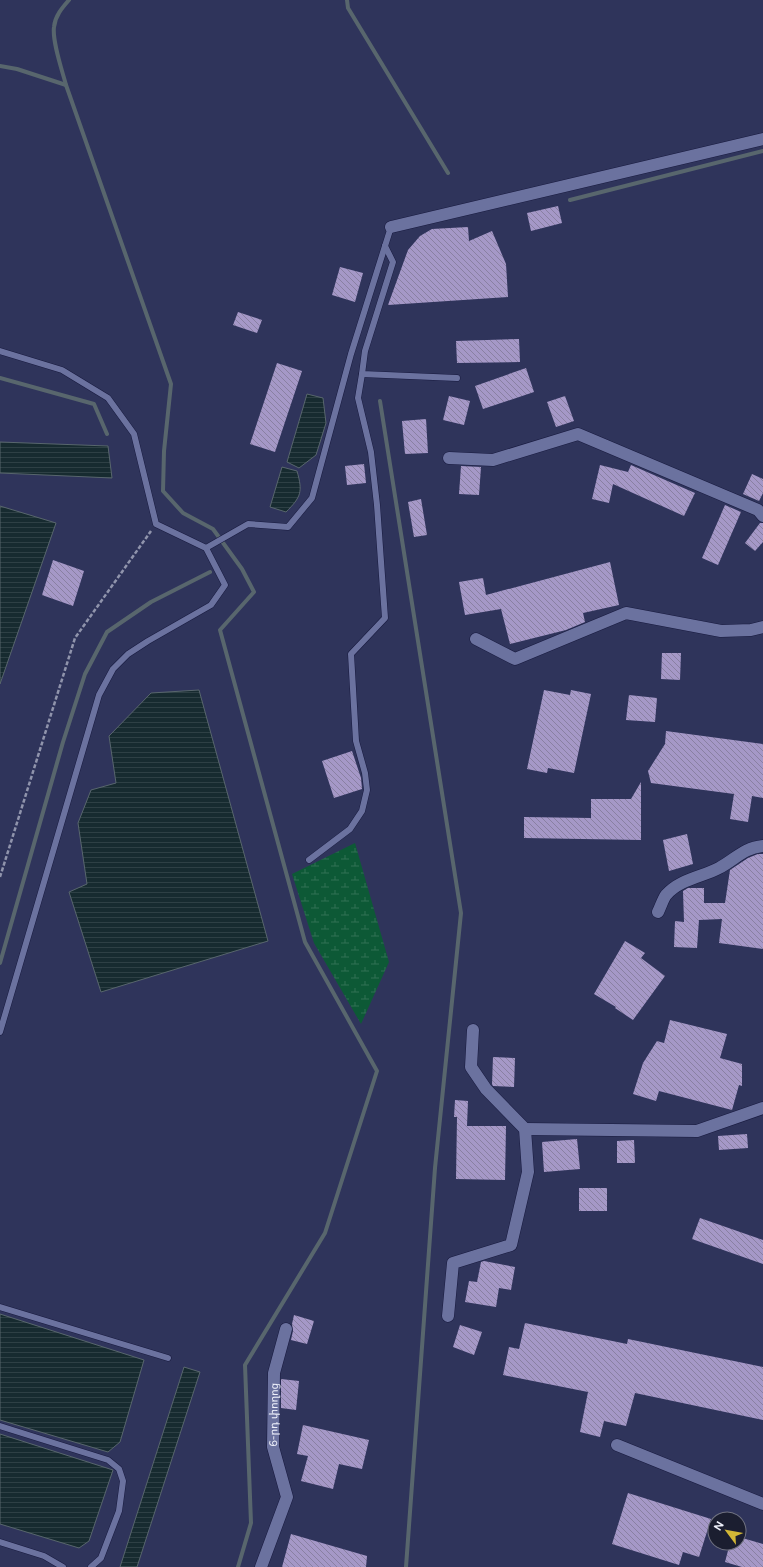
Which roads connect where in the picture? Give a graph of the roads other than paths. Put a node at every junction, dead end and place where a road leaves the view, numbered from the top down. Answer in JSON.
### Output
{"nodes":[{"id":1,"x":763,"y":139,"type":"edge"},
{"id":2,"x":391,"y":227,"type":"joint"},
{"id":3,"x":385,"y":246,"type":"junction"},
{"id":4,"x":0,"y":351,"type":"edge"},
{"id":5,"x":362,"y":374,"type":"junction"},
{"id":6,"x":457,"y":378,"type":"dead end"},
{"id":7,"x":448,"y":458,"type":"dead end"},
{"id":8,"x":763,"y":516,"type":"edge"},
{"id":9,"x":209,"y":546,"type":"junction"},
{"id":10,"x":763,"y":627,"type":"edge"},
{"id":11,"x":476,"y":639,"type":"dead end"},
{"id":12,"x":763,"y":846,"type":"edge"},
{"id":13,"x":309,"y":860,"type":"dead end"},
{"id":14,"x":658,"y":912,"type":"dead end"},
{"id":15,"x":473,"y":1030,"type":"dead end"},
{"id":16,"x":0,"y":1032,"type":"edge"},
{"id":17,"x":763,"y":1108,"type":"edge"},
{"id":18,"x":525,"y":1129,"type":"junction"},
{"id":19,"x":0,"y":1306,"type":"edge"},
{"id":20,"x":448,"y":1316,"type":"dead end"},
{"id":21,"x":286,"y":1329,"type":"dead end"},
{"id":22,"x":168,"y":1358,"type":"dead end"},
{"id":23,"x":0,"y":1426,"type":"edge"},
{"id":24,"x":617,"y":1445,"type":"dead end"},
{"id":25,"x":763,"y":1504,"type":"edge"},
{"id":26,"x":0,"y":1542,"type":"edge"},
{"id":27,"x":63,"y":1567,"type":"edge"},
{"id":28,"x":91,"y":1567,"type":"edge"},
{"id":29,"x":261,"y":1567,"type":"edge"}],
"edges":[{"from":1,"to":2,"type":"street"},
{"from":2,"to":3,"type":"lane"},
{"from":3,"to":5,"type":"lane"},
{"from":3,"to":9,"type":"lane"},
{"from":4,"to":9,"type":"lane"},
{"from":5,"to":6,"type":"lane"},
{"from":5,"to":13,"type":"lane"},
{"from":7,"to":8,"type":"street"},
{"from":9,"to":16,"type":"lane"},
{"from":10,"to":11,"type":"street"},
{"from":12,"to":14,"type":"street"},
{"from":15,"to":18,"type":"street"},
{"from":17,"to":18,"type":"street"},
{"from":18,"to":20,"type":"street"},
{"from":19,"to":22,"type":"lane"},
{"from":21,"to":29,"type":"street","name":"6-րդ փողոց"},
{"from":23,"to":28,"type":"lane"},
{"from":24,"to":25,"type":"street"},
{"from":26,"to":27,"type":"lane"}]}
